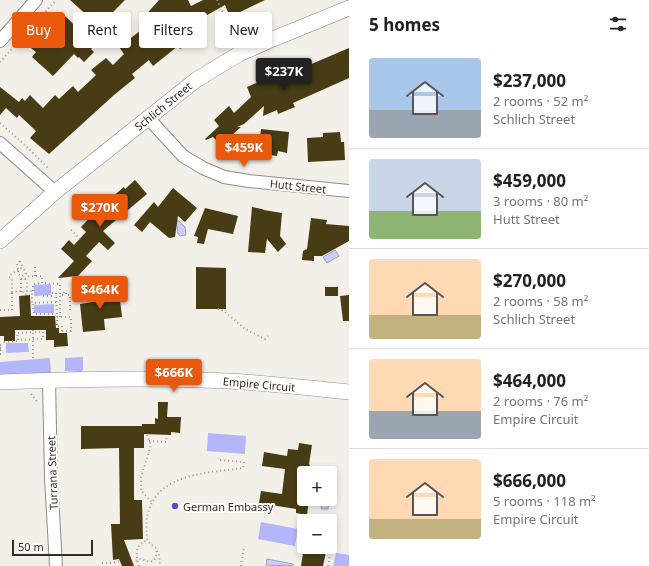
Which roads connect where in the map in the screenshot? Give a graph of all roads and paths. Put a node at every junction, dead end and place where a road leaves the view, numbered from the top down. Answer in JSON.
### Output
{"nodes":[{"id":1,"x":36,"y":0,"type":"edge"},
{"id":2,"x":56,"y":0,"type":"edge"},
{"id":3,"x":217,"y":0,"type":"edge"},
{"id":4,"x":349,"y":8,"type":"edge"},
{"id":5,"x":223,"y":12,"type":"edge"},
{"id":6,"x":0,"y":41,"type":"edge"},
{"id":7,"x":0,"y":62,"type":"edge"},
{"id":8,"x":149,"y":119,"type":"junction"},
{"id":9,"x":0,"y":124,"type":"edge"},
{"id":10,"x":0,"y":143,"type":"edge"},
{"id":11,"x":48,"y":169,"type":"dead end"},
{"id":12,"x":55,"y":192,"type":"junction"},
{"id":13,"x":349,"y":192,"type":"edge"},
{"id":14,"x":70,"y":230,"type":"dead end"},
{"id":15,"x":80,"y":239,"type":"dead end"},
{"id":16,"x":0,"y":241,"type":"edge"},
{"id":17,"x":35,"y":267,"type":"dead end"},
{"id":18,"x":23,"y":268,"type":"junction"},
{"id":19,"x":18,"y":270,"type":"junction"},
{"id":20,"x":26,"y":274,"type":"junction"},
{"id":21,"x":20,"y":276,"type":"junction"},
{"id":22,"x":35,"y":276,"type":"junction"},
{"id":23,"x":25,"y":278,"type":"junction"},
{"id":24,"x":12,"y":279,"type":"junction"},
{"id":25,"x":21,"y":279,"type":"junction"},
{"id":26,"x":42,"y":283,"type":"junction"},
{"id":27,"x":27,"y":291,"type":"junction"},
{"id":28,"x":32,"y":291,"type":"junction"},
{"id":29,"x":95,"y":291,"type":"dead end"},
{"id":30,"x":12,"y":292,"type":"junction"},
{"id":31,"x":21,"y":292,"type":"junction"},
{"id":32,"x":60,"y":295,"type":"junction"},
{"id":33,"x":43,"y":296,"type":"dead end"},
{"id":34,"x":97,"y":301,"type":"dead end"},
{"id":35,"x":56,"y":302,"type":"junction"},
{"id":36,"x":32,"y":303,"type":"junction"},
{"id":37,"x":218,"y":309,"type":"dead end"},
{"id":38,"x":0,"y":310,"type":"edge"},
{"id":39,"x":70,"y":310,"type":"dead end"},
{"id":40,"x":56,"y":314,"type":"junction"},
{"id":41,"x":60,"y":317,"type":"junction"},
{"id":42,"x":57,"y":318,"type":"junction"},
{"id":43,"x":33,"y":331,"type":"junction"},
{"id":44,"x":268,"y":336,"type":"dead end"},
{"id":45,"x":17,"y":338,"type":"junction"},
{"id":46,"x":33,"y":340,"type":"junction"},
{"id":47,"x":4,"y":342,"type":"dead end"},
{"id":48,"x":0,"y":354,"type":"edge"},
{"id":49,"x":4,"y":354,"type":"dead end"},
{"id":50,"x":33,"y":358,"type":"dead end"},
{"id":51,"x":49,"y":380,"type":"junction"},
{"id":52,"x":0,"y":382,"type":"edge"},
{"id":53,"x":349,"y":392,"type":"edge"},
{"id":54,"x":30,"y":393,"type":"dead end"},
{"id":55,"x":39,"y":408,"type":"dead end"},
{"id":56,"x":147,"y":434,"type":"dead end"},
{"id":57,"x":167,"y":435,"type":"dead end"},
{"id":58,"x":149,"y":441,"type":"junction"},
{"id":59,"x":219,"y":458,"type":"dead end"},
{"id":60,"x":152,"y":502,"type":"junction"},
{"id":61,"x":147,"y":541,"type":"junction"},
{"id":62,"x":244,"y":548,"type":"dead end"},
{"id":63,"x":156,"y":550,"type":"junction"},
{"id":64,"x":330,"y":555,"type":"dead end"},
{"id":65,"x":137,"y":560,"type":"junction"},
{"id":66,"x":120,"y":561,"type":"dead end"},
{"id":67,"x":132,"y":562,"type":"dead end"},
{"id":68,"x":102,"y":563,"type":"dead end"},
{"id":69,"x":115,"y":564,"type":"edge"},
{"id":70,"x":56,"y":566,"type":"edge"},
{"id":71,"x":139,"y":566,"type":"edge"},
{"id":72,"x":160,"y":566,"type":"edge"},
{"id":73,"x":241,"y":566,"type":"edge"},
{"id":74,"x":328,"y":566,"type":"edge"}],
"edges":[{"from":1,"to":6,"type":"street"},
{"from":2,"to":7,"type":"path"},
{"from":3,"to":5,"type":"path"},
{"from":4,"to":8,"type":"street","name":"Schlich Street"},
{"from":8,"to":12,"type":"street","name":"Schlich Street"},
{"from":8,"to":13,"type":"street","name":"Hutt Street"},
{"from":9,"to":11,"type":"path"},
{"from":10,"to":12,"type":"street"},
{"from":12,"to":16,"type":"street","name":"Schlich Street"},
{"from":14,"to":15,"type":"path"},
{"from":17,"to":22,"type":"path"},
{"from":18,"to":19,"type":"path"},
{"from":18,"to":19,"type":"path"},
{"from":18,"to":20,"type":"path"},
{"from":19,"to":21,"type":"path"},
{"from":19,"to":24,"type":"path"},
{"from":20,"to":21,"type":"path"},
{"from":20,"to":23,"type":"path"},
{"from":21,"to":24,"type":"path"},
{"from":21,"to":25,"type":"path"},
{"from":22,"to":23,"type":"path"},
{"from":22,"to":26,"type":"path"},
{"from":23,"to":25,"type":"path"},
{"from":23,"to":27,"type":"path"},
{"from":24,"to":30,"type":"path"},
{"from":25,"to":31,"type":"path"},
{"from":26,"to":28,"type":"path"},
{"from":26,"to":32,"type":"path"},
{"from":27,"to":28,"type":"path"},
{"from":27,"to":31,"type":"path"},
{"from":28,"to":36,"type":"path"},
{"from":29,"to":34,"type":"path"},
{"from":30,"to":31,"type":"path"},
{"from":30,"to":38,"type":"path"},
{"from":32,"to":39,"type":"path"},
{"from":32,"to":41,"type":"path"},
{"from":33,"to":35,"type":"path"},
{"from":35,"to":36,"type":"path"},
{"from":35,"to":40,"type":"path"},
{"from":36,"to":40,"type":"path"},
{"from":37,"to":44,"type":"path"},
{"from":40,"to":42,"type":"path"},
{"from":41,"to":42,"type":"path"},
{"from":41,"to":42,"type":"path"},
{"from":43,"to":45,"type":"path"},
{"from":43,"to":46,"type":"path"},
{"from":43,"to":46,"type":"path"},
{"from":45,"to":46,"type":"path"},
{"from":45,"to":47,"type":"path"},
{"from":46,"to":50,"type":"path"},
{"from":48,"to":49,"type":"path"},
{"from":51,"to":52,"type":"street","name":"Empire Circuit"},
{"from":51,"to":53,"type":"street","name":"Empire Circuit"},
{"from":51,"to":70,"type":"street","name":"Turrana Street"},
{"from":54,"to":55,"type":"path"},
{"from":56,"to":58,"type":"path"},
{"from":57,"to":58,"type":"path"},
{"from":58,"to":60,"type":"path"},
{"from":59,"to":60,"type":"path"},
{"from":60,"to":61,"type":"path"},
{"from":61,"to":63,"type":"path"},
{"from":61,"to":65,"type":"path"},
{"from":62,"to":73,"type":"path"},
{"from":63,"to":65,"type":"path"},
{"from":63,"to":72,"type":"path"},
{"from":64,"to":74,"type":"path"},
{"from":65,"to":67,"type":"path"},
{"from":65,"to":71,"type":"path"},
{"from":66,"to":69,"type":"path"},
{"from":68,"to":69,"type":"path"}]}
